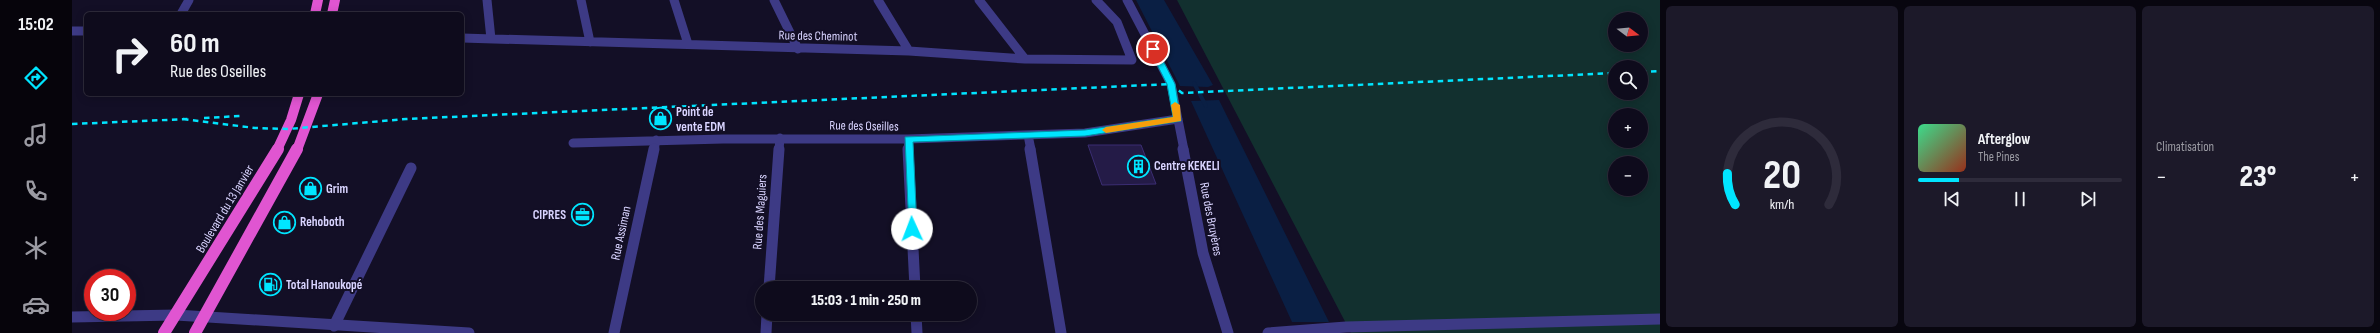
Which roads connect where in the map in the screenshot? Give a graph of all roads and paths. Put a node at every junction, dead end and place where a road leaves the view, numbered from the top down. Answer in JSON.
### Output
{"nodes":[{"id":1,"x":188,"y":0,"type":"edge"},
{"id":2,"x":318,"y":0,"type":"edge"},
{"id":3,"x":335,"y":0,"type":"edge"},
{"id":4,"x":487,"y":0,"type":"edge"},
{"id":5,"x":581,"y":0,"type":"edge"},
{"id":6,"x":674,"y":0,"type":"edge"},
{"id":7,"x":774,"y":0,"type":"edge"},
{"id":8,"x":878,"y":0,"type":"edge"},
{"id":9,"x":979,"y":0,"type":"edge"},
{"id":10,"x":1096,"y":0,"type":"edge"},
{"id":11,"x":1128,"y":0,"type":"edge"},
{"id":12,"x":182,"y":12,"type":"edge"},
{"id":13,"x":316,"y":12,"type":"edge"},
{"id":14,"x":332,"y":12,"type":"edge"},
{"id":15,"x":72,"y":31,"type":"edge"},
{"id":16,"x":84,"y":31,"type":"edge"},
{"id":17,"x":464,"y":38,"type":"edge"},
{"id":18,"x":491,"y":39,"type":"junction"},
{"id":19,"x":590,"y":42,"type":"junction"},
{"id":20,"x":688,"y":44,"type":"junction"},
{"id":21,"x":798,"y":50,"type":"junction"},
{"id":22,"x":909,"y":51,"type":"junction"},
{"id":23,"x":1025,"y":59,"type":"junction"},
{"id":24,"x":299,"y":96,"type":"edge"},
{"id":25,"x":317,"y":96,"type":"edge"},
{"id":26,"x":1178,"y":119,"type":"junction"},
{"id":27,"x":1028,"y":135,"type":"junction"},
{"id":28,"x":780,"y":138,"type":"junction"},
{"id":29,"x":908,"y":139,"type":"junction"},
{"id":30,"x":656,"y":140,"type":"junction"},
{"id":31,"x":573,"y":143,"type":"dead end"},
{"id":32,"x":411,"y":168,"type":"dead end"},
{"id":33,"x":770,"y":281,"type":"edge"},
{"id":34,"x":915,"y":281,"type":"edge"},
{"id":35,"x":176,"y":315,"type":"junction"},
{"id":36,"x":72,"y":317,"type":"edge"},
{"id":37,"x":205,"y":318,"type":"junction"},
{"id":38,"x":1660,"y":319,"type":"edge"},
{"id":39,"x":767,"y":321,"type":"edge"},
{"id":40,"x":916,"y":321,"type":"edge"},
{"id":41,"x":334,"y":326,"type":"junction"},
{"id":42,"x":1273,"y":332,"type":"edge"},
{"id":43,"x":164,"y":333,"type":"edge"},
{"id":44,"x":195,"y":333,"type":"edge"},
{"id":45,"x":456,"y":333,"type":"edge"},
{"id":46,"x":469,"y":333,"type":"edge"},
{"id":47,"x":614,"y":333,"type":"edge"},
{"id":48,"x":766,"y":333,"type":"edge"},
{"id":49,"x":917,"y":333,"type":"edge"},
{"id":50,"x":1061,"y":333,"type":"edge"},
{"id":51,"x":1228,"y":333,"type":"edge"}],
"edges":[{"from":1,"to":12,"type":"street"},
{"from":2,"to":13,"type":"highway"},
{"from":3,"to":14,"type":"highway"},
{"from":4,"to":18,"type":"street"},
{"from":5,"to":19,"type":"street"},
{"from":6,"to":20,"type":"street"},
{"from":7,"to":21,"type":"street"},
{"from":8,"to":22,"type":"street"},
{"from":9,"to":23,"type":"street"},
{"from":10,"to":23,"type":"street","name":"Rue des Cheminot"},
{"from":11,"to":26,"type":"street","name":"Rue des Bruyères"},
{"from":15,"to":16,"type":"street"},
{"from":17,"to":18,"type":"street","name":"Rue des Cheminot"},
{"from":18,"to":19,"type":"street","name":"Rue des Cheminot"},
{"from":19,"to":20,"type":"street","name":"Rue des Cheminot"},
{"from":20,"to":21,"type":"street","name":"Rue des Cheminot"},
{"from":21,"to":22,"type":"street","name":"Rue des Cheminot"},
{"from":22,"to":23,"type":"street","name":"Rue des Cheminot"},
{"from":24,"to":35,"type":"highway","name":"Boulevard du 13 Janvier"},
{"from":25,"to":37,"type":"highway"},
{"from":26,"to":27,"type":"street","name":"Rue des Oseilles"},
{"from":26,"to":51,"type":"street","name":"Rue des Bruyères"},
{"from":27,"to":29,"type":"street","name":"Rue des Oseilles"},
{"from":27,"to":50,"type":"street"},
{"from":28,"to":29,"type":"street","name":"Rue des Oseilles"},
{"from":28,"to":30,"type":"street","name":"Rue des Oseilles"},
{"from":28,"to":33,"type":"street","name":"Rue des Maguiers"},
{"from":29,"to":34,"type":"street"},
{"from":30,"to":31,"type":"street","name":"Rue des Oseilles"},
{"from":30,"to":47,"type":"street","name":"Rue Assiman"},
{"from":32,"to":41,"type":"street"},
{"from":35,"to":36,"type":"street"},
{"from":35,"to":37,"type":"street"},
{"from":35,"to":43,"type":"highway","name":"Boulevard du 13 Janvier"},
{"from":37,"to":41,"type":"street"},
{"from":37,"to":44,"type":"highway"},
{"from":38,"to":42,"type":"street"},
{"from":39,"to":48,"type":"street"},
{"from":40,"to":49,"type":"street"},
{"from":41,"to":45,"type":"street"},
{"from":45,"to":46,"type":"street"}]}
